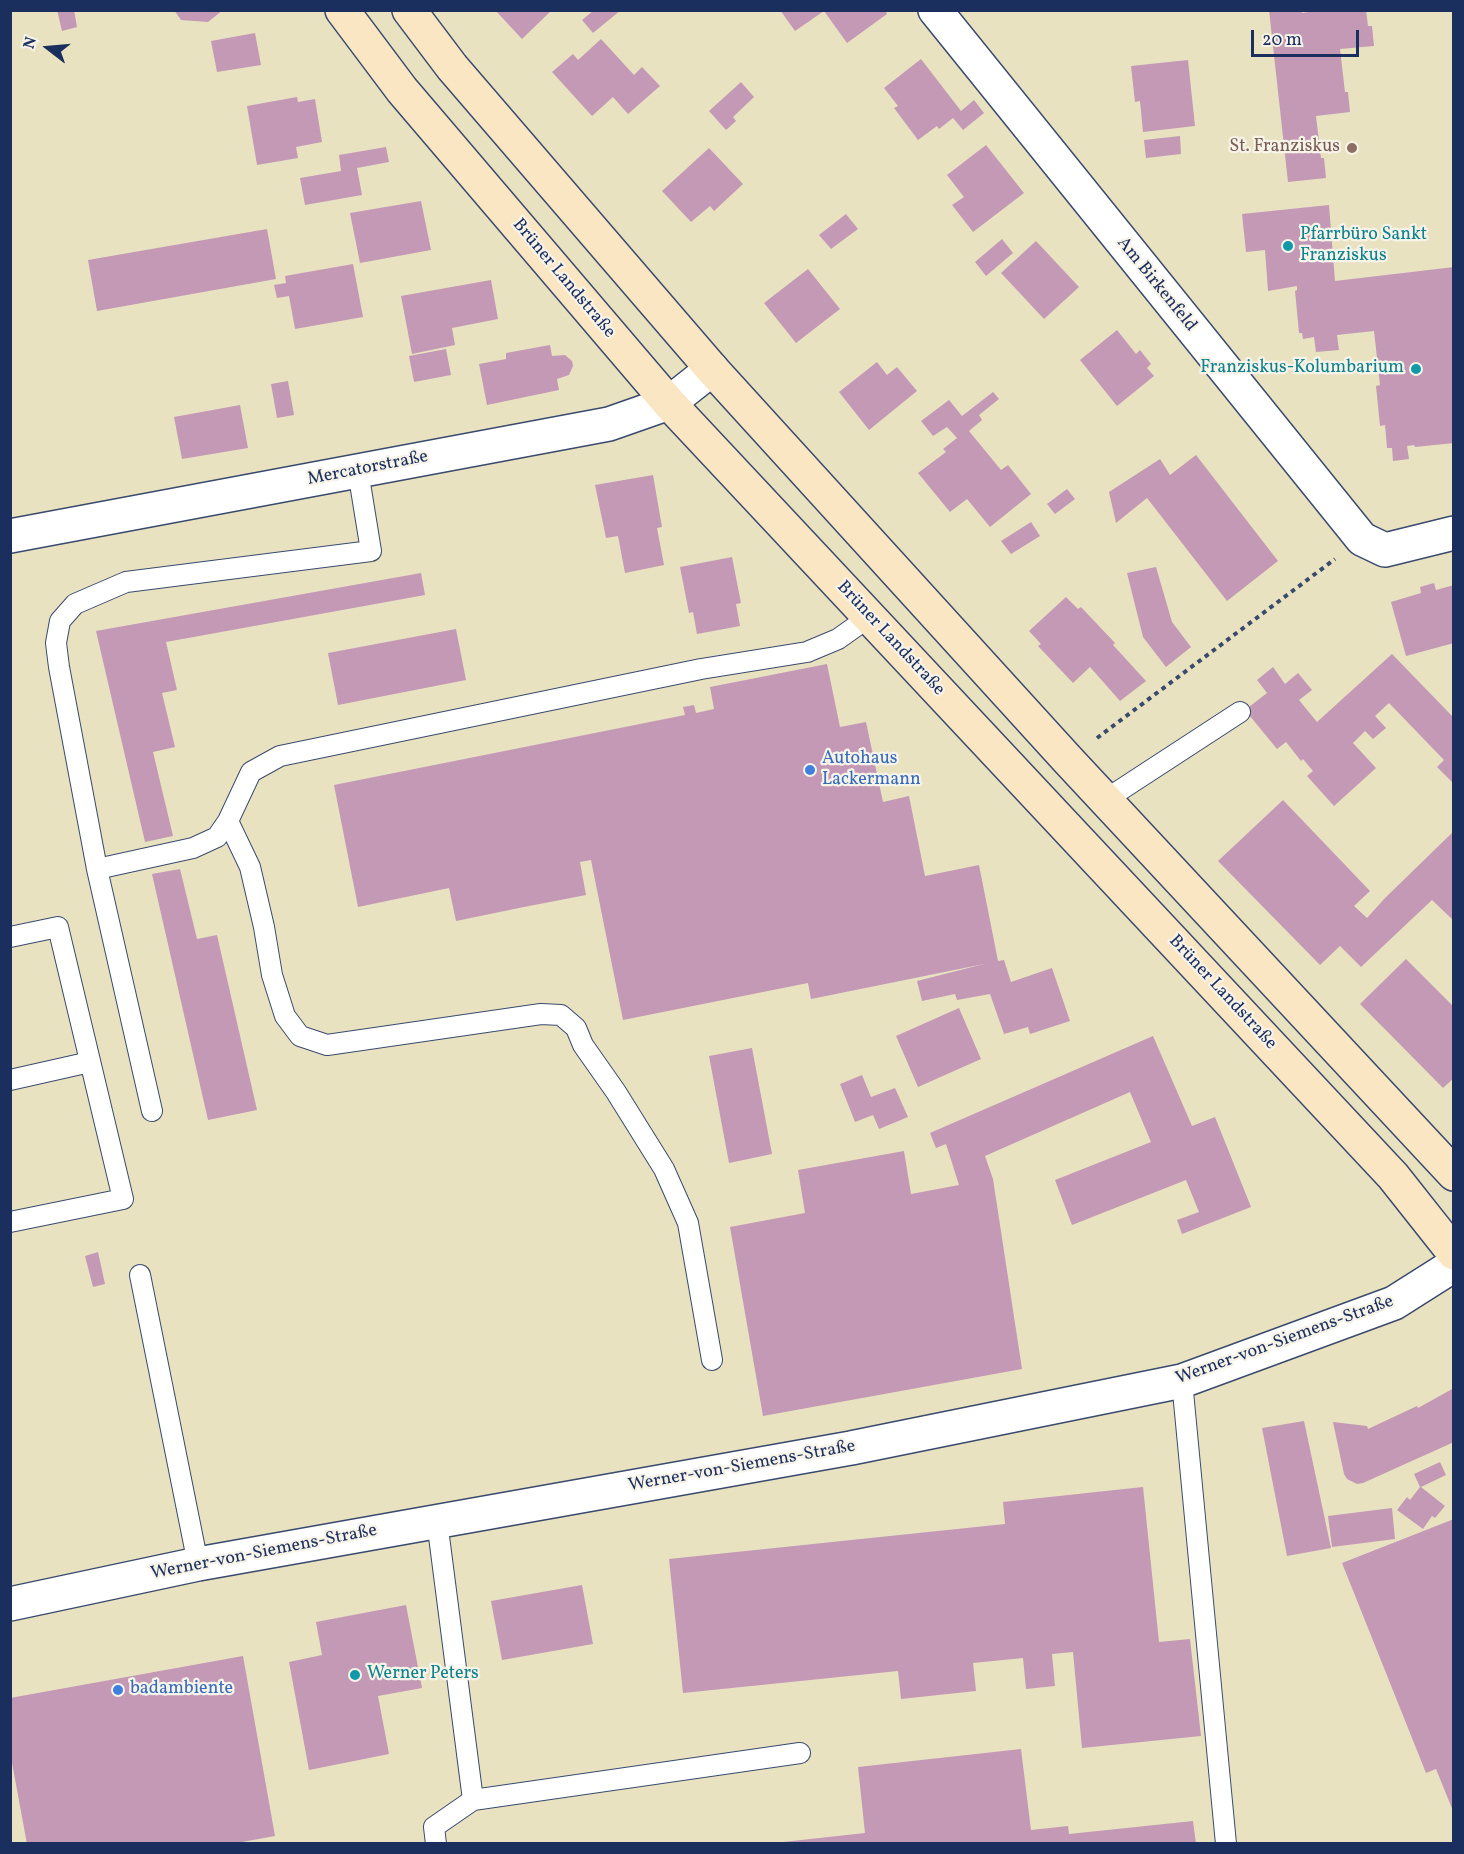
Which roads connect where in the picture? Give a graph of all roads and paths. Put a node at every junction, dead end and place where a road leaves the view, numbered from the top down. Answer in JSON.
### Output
{"nodes":[{"id":1,"x":342,"y":10,"type":"edge"},
{"id":2,"x":409,"y":10,"type":"edge"},
{"id":3,"x":935,"y":10,"type":"edge"},
{"id":4,"x":712,"y":369,"type":"junction"},
{"id":5,"x":669,"y":403,"type":"junction"},
{"id":6,"x":358,"y":471,"type":"junction"},
{"id":7,"x":1454,"y":533,"type":"edge"},
{"id":8,"x":10,"y":536,"type":"edge"},
{"id":9,"x":1374,"y":545,"type":"junction"},
{"id":10,"x":869,"y":616,"type":"junction"},
{"id":11,"x":1240,"y":712,"type":"dead end"},
{"id":12,"x":1068,"y":760,"type":"junction"},
{"id":13,"x":1105,"y":800,"type":"junction"},
{"id":14,"x":228,"y":821,"type":"junction"},
{"id":15,"x":97,"y":869,"type":"junction"},
{"id":16,"x":10,"y":937,"type":"edge"},
{"id":17,"x":90,"y":1062,"type":"junction"},
{"id":18,"x":10,"y":1080,"type":"edge"},
{"id":19,"x":152,"y":1111,"type":"dead end"},
{"id":20,"x":1454,"y":1174,"type":"edge"},
{"id":21,"x":10,"y":1222,"type":"edge"},
{"id":22,"x":1454,"y":1253,"type":"edge"},
{"id":23,"x":1454,"y":1265,"type":"edge"},
{"id":24,"x":140,"y":1275,"type":"dead end"},
{"id":25,"x":712,"y":1360,"type":"dead end"},
{"id":26,"x":1182,"y":1381,"type":"junction"},
{"id":27,"x":437,"y":1521,"type":"junction"},
{"id":28,"x":198,"y":1564,"type":"junction"},
{"id":29,"x":10,"y":1604,"type":"edge"},
{"id":30,"x":800,"y":1753,"type":"dead end"},
{"id":31,"x":473,"y":1800,"type":"junction"},
{"id":32,"x":436,"y":1844,"type":"edge"},
{"id":33,"x":1226,"y":1844,"type":"edge"}],
"edges":[{"from":1,"to":5,"type":"main road","name":"Brüner Landstraße"},
{"from":2,"to":4,"type":"main road"},
{"from":3,"to":9,"type":"street","name":"Am Birkenfeld"},
{"from":4,"to":5,"type":"street","name":"Mercatorstraße"},
{"from":4,"to":12,"type":"main road"},
{"from":5,"to":6,"type":"street","name":"Mercatorstraße"},
{"from":5,"to":10,"type":"main road","name":"Brüner Landstraße"},
{"from":6,"to":8,"type":"street","name":"Mercatorstraße"},
{"from":6,"to":15,"type":"lane"},
{"from":7,"to":9,"type":"street"},
{"from":9,"to":12,"type":"path"},
{"from":10,"to":14,"type":"lane"},
{"from":10,"to":22,"type":"main road","name":"Brüner Landstraße"},
{"from":11,"to":13,"type":"lane"},
{"from":12,"to":13,"type":"main road"},
{"from":13,"to":20,"type":"main road"},
{"from":14,"to":15,"type":"lane"},
{"from":14,"to":25,"type":"lane"},
{"from":15,"to":19,"type":"lane"},
{"from":16,"to":17,"type":"lane"},
{"from":17,"to":18,"type":"lane"},
{"from":17,"to":21,"type":"lane"},
{"from":23,"to":26,"type":"street","name":"Werner-von-Siemens-Straße"},
{"from":24,"to":28,"type":"lane"},
{"from":26,"to":27,"type":"street","name":"Werner-von-Siemens-Straße"},
{"from":26,"to":33,"type":"lane"},
{"from":27,"to":28,"type":"street","name":"Werner-von-Siemens-Straße"},
{"from":27,"to":31,"type":"lane"},
{"from":28,"to":29,"type":"street","name":"Werner-von-Siemens-Straße"},
{"from":30,"to":31,"type":"lane"},
{"from":31,"to":32,"type":"lane"}]}
